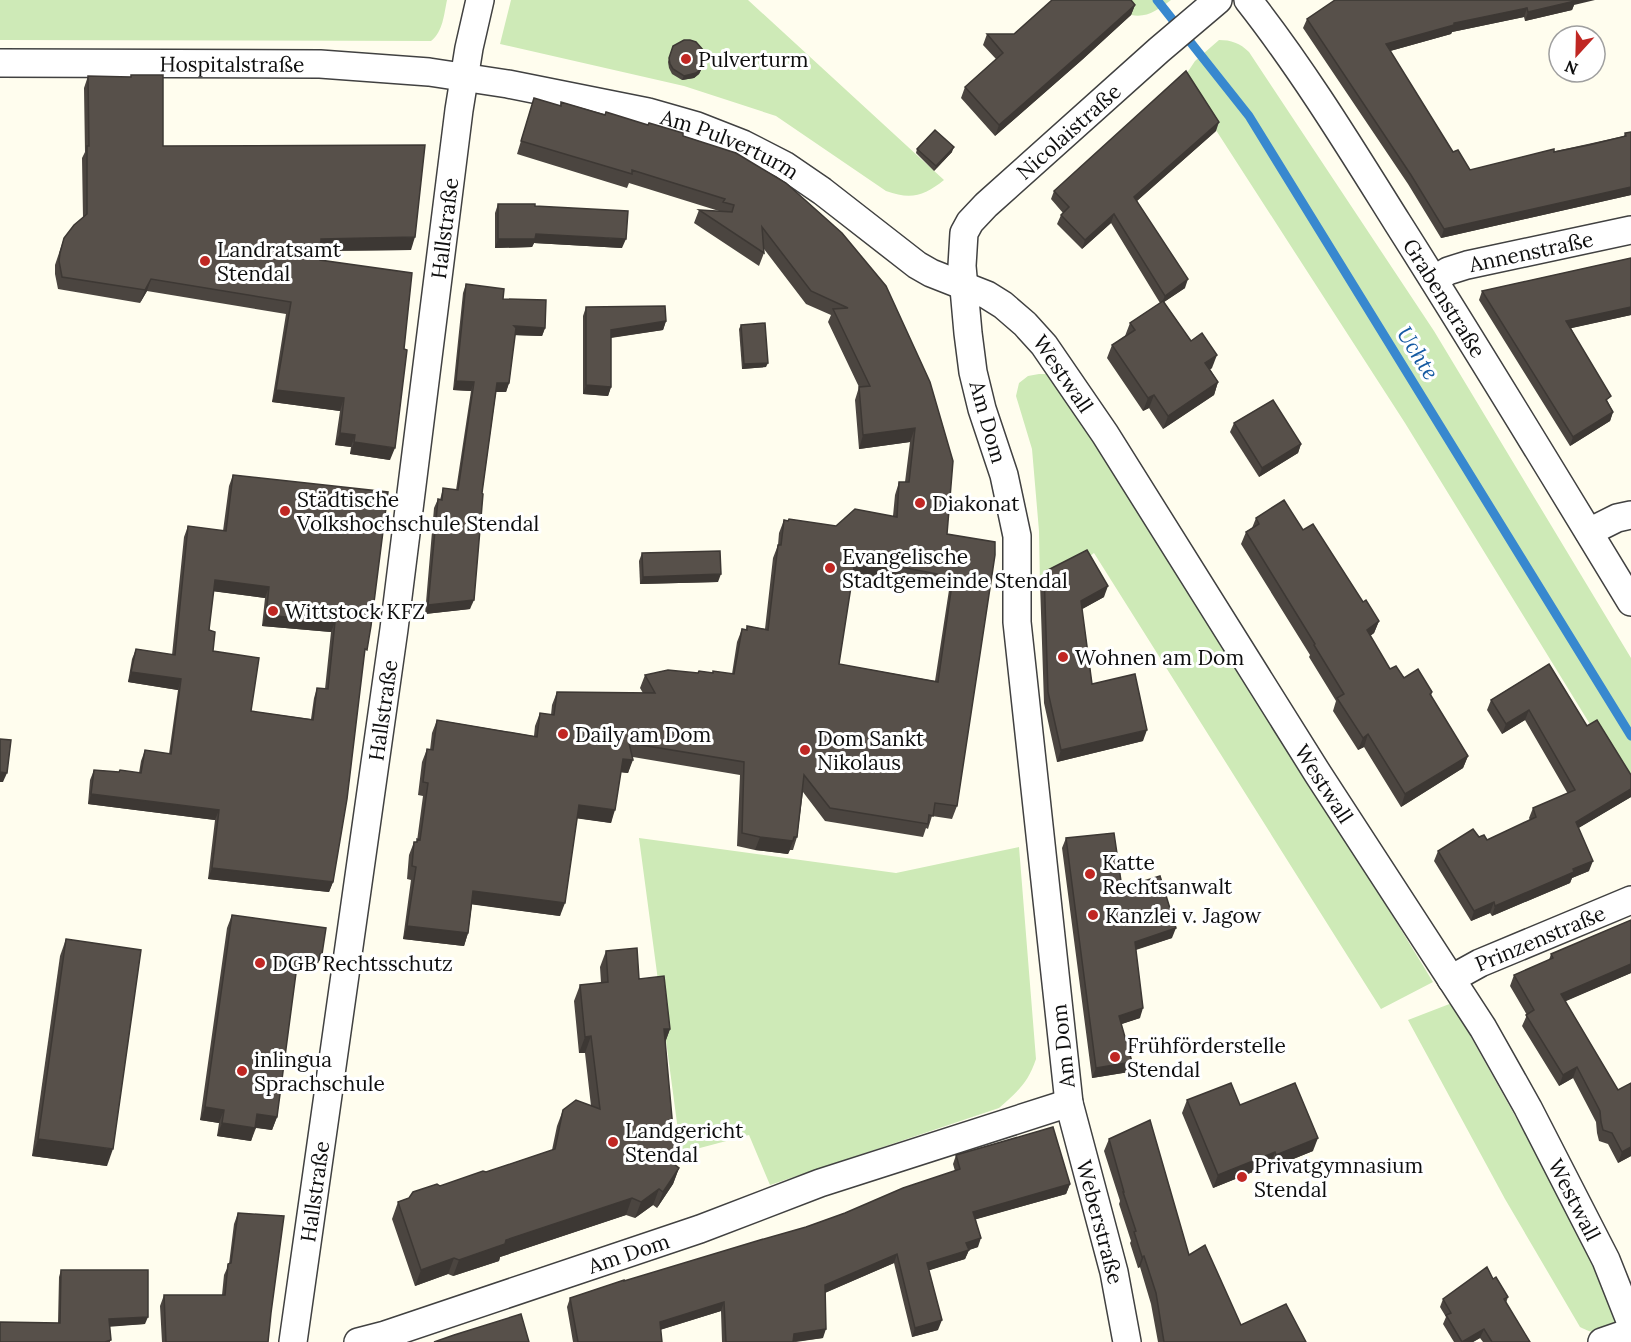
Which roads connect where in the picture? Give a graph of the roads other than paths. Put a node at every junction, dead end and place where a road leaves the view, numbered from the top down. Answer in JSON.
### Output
{"nodes":[{"id":1,"x":480,"y":0,"type":"edge"},
{"id":2,"x":1248,"y":0,"type":"edge"},
{"id":3,"x":1214,"y":3,"type":"edge"},
{"id":4,"x":0,"y":63,"type":"edge"},
{"id":5,"x":464,"y":77,"type":"junction"},
{"id":6,"x":1631,"y":230,"type":"edge"},
{"id":7,"x":1434,"y":280,"type":"junction"},
{"id":8,"x":963,"y":285,"type":"junction"},
{"id":9,"x":1631,"y":515,"type":"edge"},
{"id":10,"x":1589,"y":532,"type":"junction"},
{"id":11,"x":1631,"y":602,"type":"edge"},
{"id":12,"x":1631,"y":900,"type":"edge"},
{"id":13,"x":1451,"y":979,"type":"junction"},
{"id":14,"x":1069,"y":1103,"type":"junction"},
{"id":15,"x":1631,"y":1323,"type":"edge"},
{"id":16,"x":1631,"y":1332,"type":"edge"},
{"id":17,"x":299,"y":1341,"type":"edge"},
{"id":18,"x":358,"y":1342,"type":"edge"},
{"id":19,"x":1127,"y":1342,"type":"edge"},
{"id":20,"x":1602,"y":1342,"type":"edge"}],
"edges":[{"from":1,"to":5,"type":"street","name":"Hallstraße"},
{"from":2,"to":7,"type":"street","name":"Grabenstraße"},
{"from":3,"to":8,"type":"street","name":"Nicolaistraße"},
{"from":4,"to":5,"type":"street","name":"Hospitalstraße"},
{"from":5,"to":8,"type":"street","name":"Am Pulverturm"},
{"from":5,"to":17,"type":"street","name":"Hallstraße"},
{"from":6,"to":7,"type":"street","name":"Annenstraße"},
{"from":7,"to":10,"type":"street","name":"Grabenstraße"},
{"from":8,"to":13,"type":"street","name":"Westwall"},
{"from":8,"to":14,"type":"street","name":"Am Dom"},
{"from":9,"to":10,"type":"street"},
{"from":10,"to":11,"type":"street","name":"Grabenstraße"},
{"from":12,"to":13,"type":"street","name":"Prinzenstraße"},
{"from":13,"to":15,"type":"street","name":"Westwall"},
{"from":14,"to":18,"type":"street","name":"Am Dom"},
{"from":14,"to":19,"type":"street","name":"Weberstraße"},
{"from":16,"to":20,"type":"street"}]}
